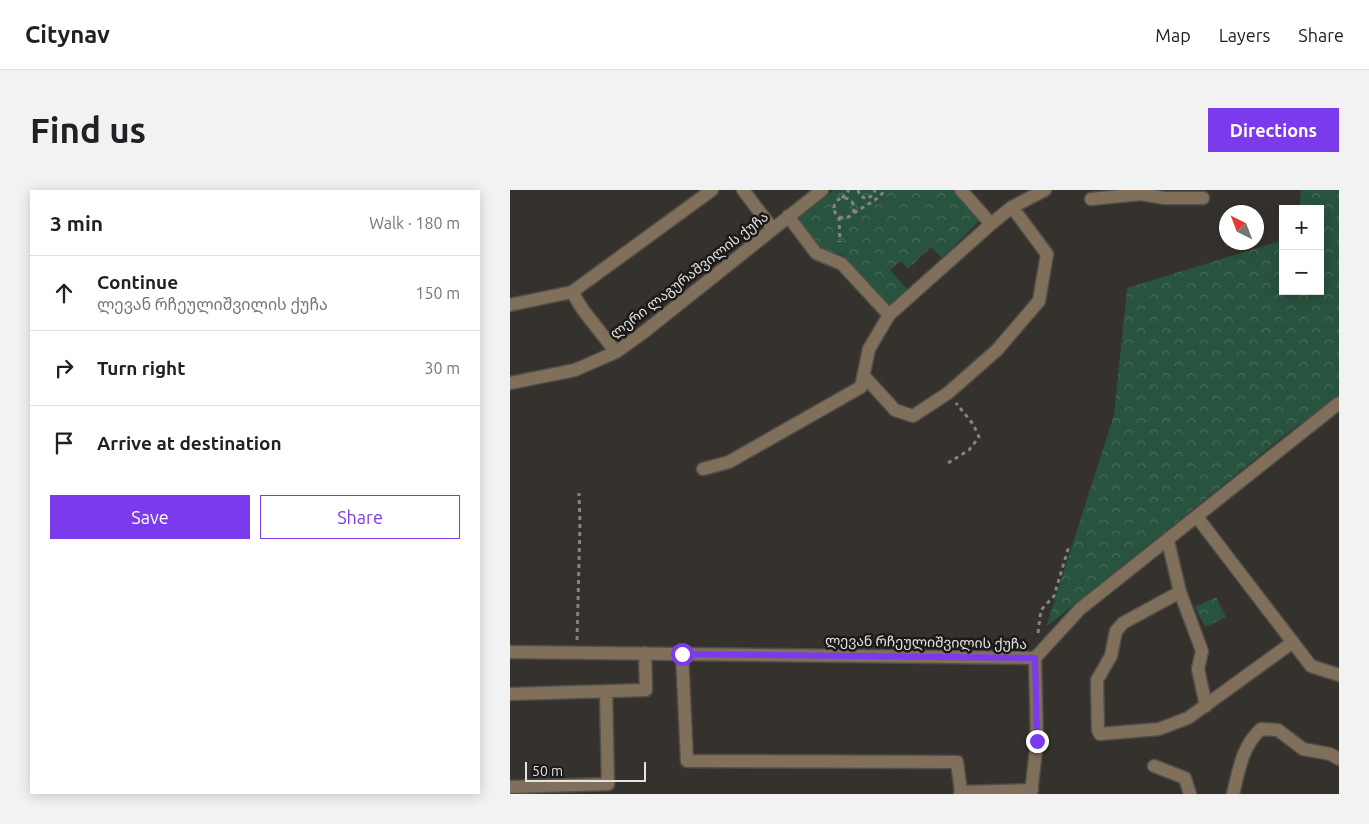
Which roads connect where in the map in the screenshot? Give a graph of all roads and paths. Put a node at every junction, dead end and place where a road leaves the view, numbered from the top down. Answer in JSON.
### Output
{"nodes":[{"id":1,"x":712,"y":190,"type":"edge"},
{"id":2,"x":742,"y":190,"type":"edge"},
{"id":3,"x":822,"y":190,"type":"edge"},
{"id":4,"x":849,"y":190,"type":"edge"},
{"id":5,"x":858,"y":190,"type":"edge"},
{"id":6,"x":875,"y":190,"type":"edge"},
{"id":7,"x":886,"y":190,"type":"edge"},
{"id":8,"x":961,"y":190,"type":"edge"},
{"id":9,"x":1045,"y":190,"type":"edge"},
{"id":10,"x":872,"y":196,"type":"junction"},
{"id":11,"x":842,"y":198,"type":"junction"},
{"id":12,"x":1203,"y":198,"type":"dead end"},
{"id":13,"x":1091,"y":199,"type":"dead end"},
{"id":14,"x":875,"y":200,"type":"junction"},
{"id":15,"x":1012,"y":207,"type":"junction"},
{"id":16,"x":853,"y":213,"type":"junction"},
{"id":17,"x":788,"y":216,"type":"junction"},
{"id":18,"x":840,"y":217,"type":"junction"},
{"id":19,"x":990,"y":224,"type":"junction"},
{"id":20,"x":772,"y":228,"type":"junction"},
{"id":21,"x":840,"y":242,"type":"dead end"},
{"id":22,"x":572,"y":292,"type":"junction"},
{"id":23,"x":510,"y":305,"type":"edge"},
{"id":24,"x":889,"y":315,"type":"junction"},
{"id":25,"x":616,"y":352,"type":"junction"},
{"id":26,"x":864,"y":376,"type":"junction"},
{"id":27,"x":510,"y":383,"type":"edge"},
{"id":28,"x":948,"y":393,"type":"junction"},
{"id":29,"x":1339,"y":403,"type":"edge"},
{"id":30,"x":948,"y":463,"type":"dead end"},
{"id":31,"x":703,"y":469,"type":"dead end"},
{"id":32,"x":579,"y":493,"type":"dead end"},
{"id":33,"x":1197,"y":516,"type":"junction"},
{"id":34,"x":1168,"y":540,"type":"junction"},
{"id":35,"x":1069,"y":546,"type":"dead end"},
{"id":36,"x":1180,"y":592,"type":"junction"},
{"id":37,"x":577,"y":641,"type":"dead end"},
{"id":38,"x":1293,"y":642,"type":"junction"},
{"id":39,"x":510,"y":652,"type":"edge"},
{"id":40,"x":645,"y":653,"type":"junction"},
{"id":41,"x":682,"y":654,"type":"junction"},
{"id":42,"x":1035,"y":658,"type":"junction"},
{"id":43,"x":1339,"y":675,"type":"edge"},
{"id":44,"x":606,"y":691,"type":"junction"},
{"id":45,"x":510,"y":694,"type":"edge"},
{"id":46,"x":1206,"y":706,"type":"junction"},
{"id":47,"x":1339,"y":759,"type":"edge"},
{"id":48,"x":1154,"y":766,"type":"dead end"},
{"id":49,"x":510,"y":787,"type":"edge"},
{"id":50,"x":961,"y":793,"type":"edge"},
{"id":51,"x":1033,"y":793,"type":"edge"},
{"id":52,"x":1190,"y":794,"type":"edge"},
{"id":53,"x":1233,"y":794,"type":"edge"}],
"edges":[{"from":1,"to":22,"type":"street"},
{"from":2,"to":20,"type":"street"},
{"from":3,"to":17,"type":"street","name":"ლერი ლაგურაშვილის ქუჩა"},
{"from":4,"to":11,"type":"path"},
{"from":5,"to":10,"type":"path"},
{"from":6,"to":10,"type":"path"},
{"from":7,"to":14,"type":"path"},
{"from":8,"to":19,"type":"street"},
{"from":9,"to":15,"type":"street"},
{"from":10,"to":14,"type":"path"},
{"from":11,"to":16,"type":"path"},
{"from":11,"to":18,"type":"path"},
{"from":12,"to":13,"type":"street"},
{"from":14,"to":16,"type":"path"},
{"from":15,"to":19,"type":"street"},
{"from":15,"to":28,"type":"street"},
{"from":16,"to":18,"type":"path"},
{"from":17,"to":20,"type":"street","name":"ლერი ლაგურაშვილის ქუჩა"},
{"from":17,"to":24,"type":"street"},
{"from":18,"to":21,"type":"path"},
{"from":19,"to":24,"type":"street"},
{"from":20,"to":25,"type":"street","name":"ლერი ლაგურაშვილის ქუჩა"},
{"from":22,"to":23,"type":"street"},
{"from":22,"to":25,"type":"street"},
{"from":24,"to":26,"type":"street"},
{"from":25,"to":27,"type":"street","name":"ლერი ლაგურაშვილის ქუჩა"},
{"from":26,"to":28,"type":"street"},
{"from":26,"to":31,"type":"street"},
{"from":28,"to":30,"type":"path"},
{"from":29,"to":33,"type":"street","name":"ლევან რჩეულიშვილის ქუჩა"},
{"from":32,"to":37,"type":"path"},
{"from":33,"to":34,"type":"street","name":"ლევან რჩეულიშვილის ქუჩა"},
{"from":33,"to":38,"type":"street"},
{"from":34,"to":36,"type":"street"},
{"from":34,"to":42,"type":"street","name":"ლევან რჩეულიშვილის ქუჩა"},
{"from":35,"to":42,"type":"path"},
{"from":36,"to":46,"type":"street"},
{"from":36,"to":46,"type":"street"},
{"from":38,"to":43,"type":"street"},
{"from":38,"to":46,"type":"street"},
{"from":39,"to":40,"type":"street","name":"ლევან რჩეულიშვილის ქუჩა"},
{"from":40,"to":41,"type":"street","name":"ლევან რჩეულიშვილის ქუჩა"},
{"from":40,"to":44,"type":"street"},
{"from":41,"to":42,"type":"street","name":"ლევან რჩეულიშვილის ქუჩა"},
{"from":41,"to":50,"type":"street"},
{"from":42,"to":51,"type":"street"},
{"from":44,"to":45,"type":"street"},
{"from":44,"to":49,"type":"street"},
{"from":47,"to":53,"type":"street"},
{"from":48,"to":52,"type":"street"},
{"from":50,"to":51,"type":"street"}]}
